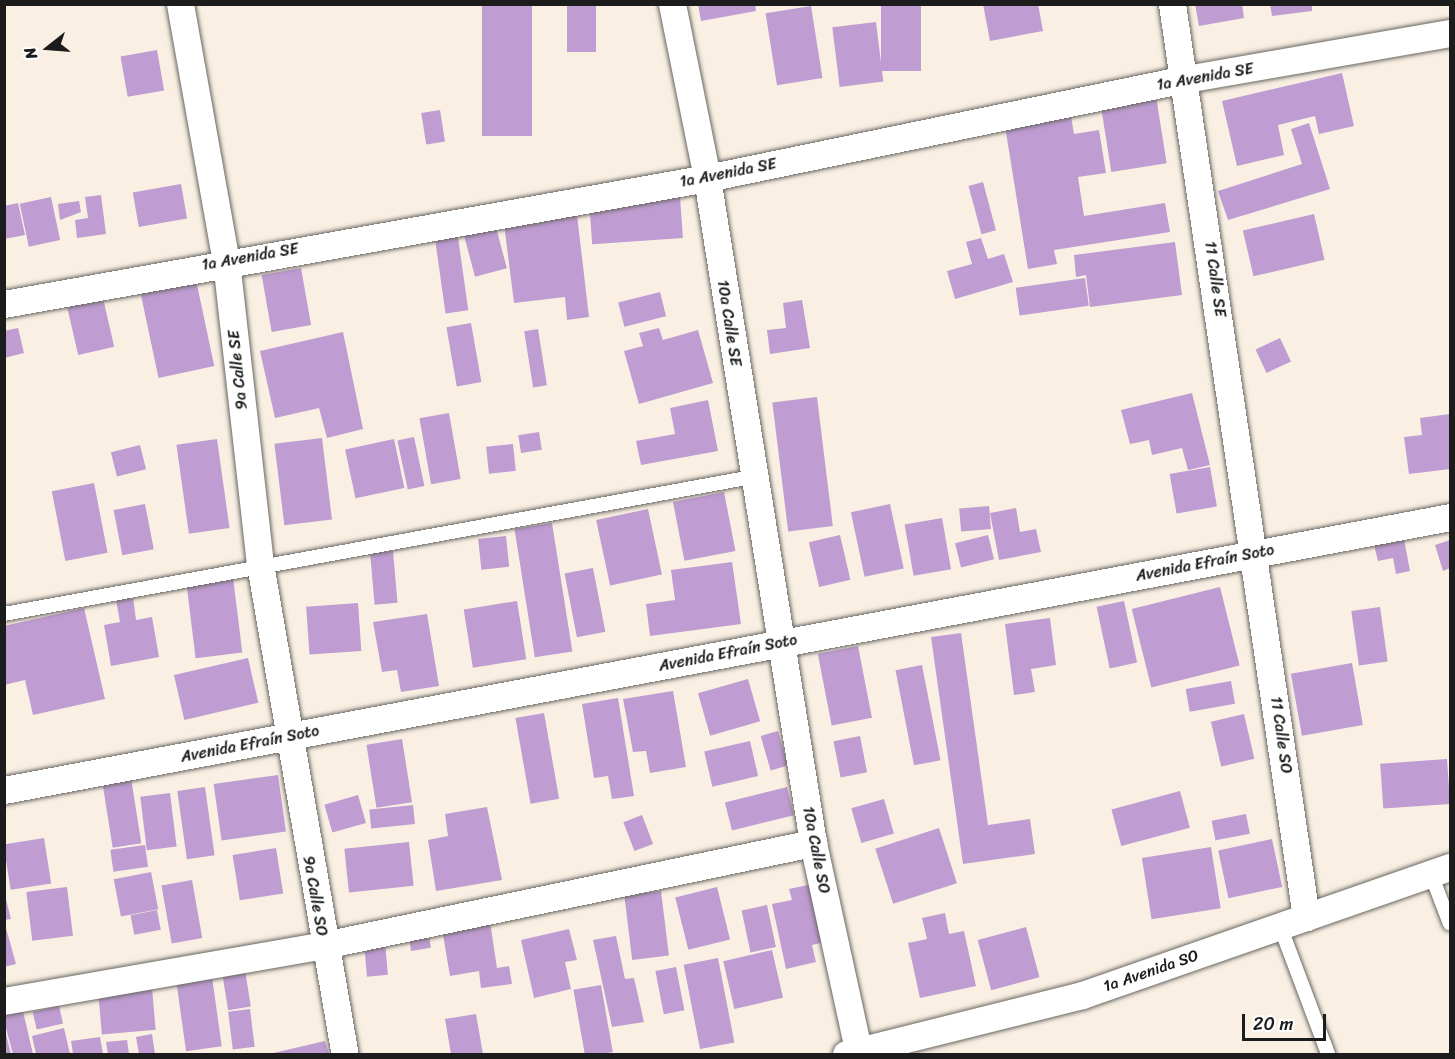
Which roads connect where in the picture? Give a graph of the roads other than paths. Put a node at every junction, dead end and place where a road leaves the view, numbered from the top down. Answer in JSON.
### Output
{"nodes":[{"id":1,"x":180,"y":4,"type":"edge"},
{"id":2,"x":672,"y":4,"type":"edge"},
{"id":3,"x":1172,"y":4,"type":"edge"},
{"id":4,"x":1450,"y":33,"type":"edge"},
{"id":5,"x":1186,"y":79,"type":"junction"},
{"id":6,"x":707,"y":178,"type":"junction"},
{"id":7,"x":226,"y":261,"type":"junction"},
{"id":8,"x":4,"y":304,"type":"edge"},
{"id":9,"x":752,"y":477,"type":"junction"},
{"id":10,"x":1450,"y":517,"type":"edge"},
{"id":11,"x":1256,"y":554,"type":"junction"},
{"id":12,"x":260,"y":564,"type":"junction"},
{"id":13,"x":4,"y":614,"type":"edge"},
{"id":14,"x":778,"y":644,"type":"junction"},
{"id":15,"x":287,"y":736,"type":"junction"},
{"id":16,"x":4,"y":790,"type":"edge"},
{"id":17,"x":813,"y":843,"type":"junction"},
{"id":18,"x":1441,"y":871,"type":"edge"},
{"id":19,"x":1306,"y":917,"type":"junction"},
{"id":20,"x":1450,"y":924,"type":"edge"},
{"id":21,"x":1280,"y":927,"type":"junction"},
{"id":22,"x":324,"y":945,"type":"junction"},
{"id":23,"x":4,"y":1001,"type":"edge"},
{"id":24,"x":345,"y":1054,"type":"edge"},
{"id":25,"x":855,"y":1054,"type":"edge"},
{"id":26,"x":1328,"y":1054,"type":"edge"}],
"edges":[{"from":1,"to":7,"type":"street","name":"9a Calle SE"},
{"from":2,"to":6,"type":"street","name":"10a Calle SE"},
{"from":3,"to":5,"type":"street","name":"11 Calle SE"},
{"from":4,"to":5,"type":"street","name":"1a Avenida SE"},
{"from":5,"to":6,"type":"street","name":"1a Avenida SE"},
{"from":5,"to":11,"type":"street","name":"11 Calle SE"},
{"from":6,"to":7,"type":"street","name":"1a Avenida SE"},
{"from":6,"to":9,"type":"street","name":"10a Calle SE"},
{"from":7,"to":8,"type":"street","name":"1a Avenida SE"},
{"from":7,"to":12,"type":"street","name":"9a Calle SE"},
{"from":9,"to":12,"type":"lane"},
{"from":9,"to":14,"type":"street","name":"10a Calle SE"},
{"from":10,"to":11,"type":"street","name":"Avenida Efraín Soto"},
{"from":11,"to":14,"type":"street","name":"Avenida Efraín Soto"},
{"from":11,"to":19,"type":"street","name":"11 Calle SO"},
{"from":12,"to":13,"type":"lane"},
{"from":12,"to":15,"type":"street","name":"9a Calle SE"},
{"from":14,"to":15,"type":"street","name":"Avenida Efraín Soto"},
{"from":14,"to":17,"type":"street","name":"10a Calle SO"},
{"from":15,"to":16,"type":"street","name":"Avenida Efraín Soto"},
{"from":15,"to":22,"type":"street","name":"9a Calle SO"},
{"from":17,"to":22,"type":"street"},
{"from":17,"to":25,"type":"street","name":"10a Calle SO"},
{"from":18,"to":19,"type":"street","name":"1a Avenida SO"},
{"from":18,"to":20,"type":"lane"},
{"from":19,"to":21,"type":"street","name":"1a Avenida SO"},
{"from":21,"to":25,"type":"street","name":"1a Avenida SO"},
{"from":21,"to":26,"type":"lane"},
{"from":22,"to":23,"type":"street"},
{"from":22,"to":24,"type":"street","name":"9a Calle SO"}]}
